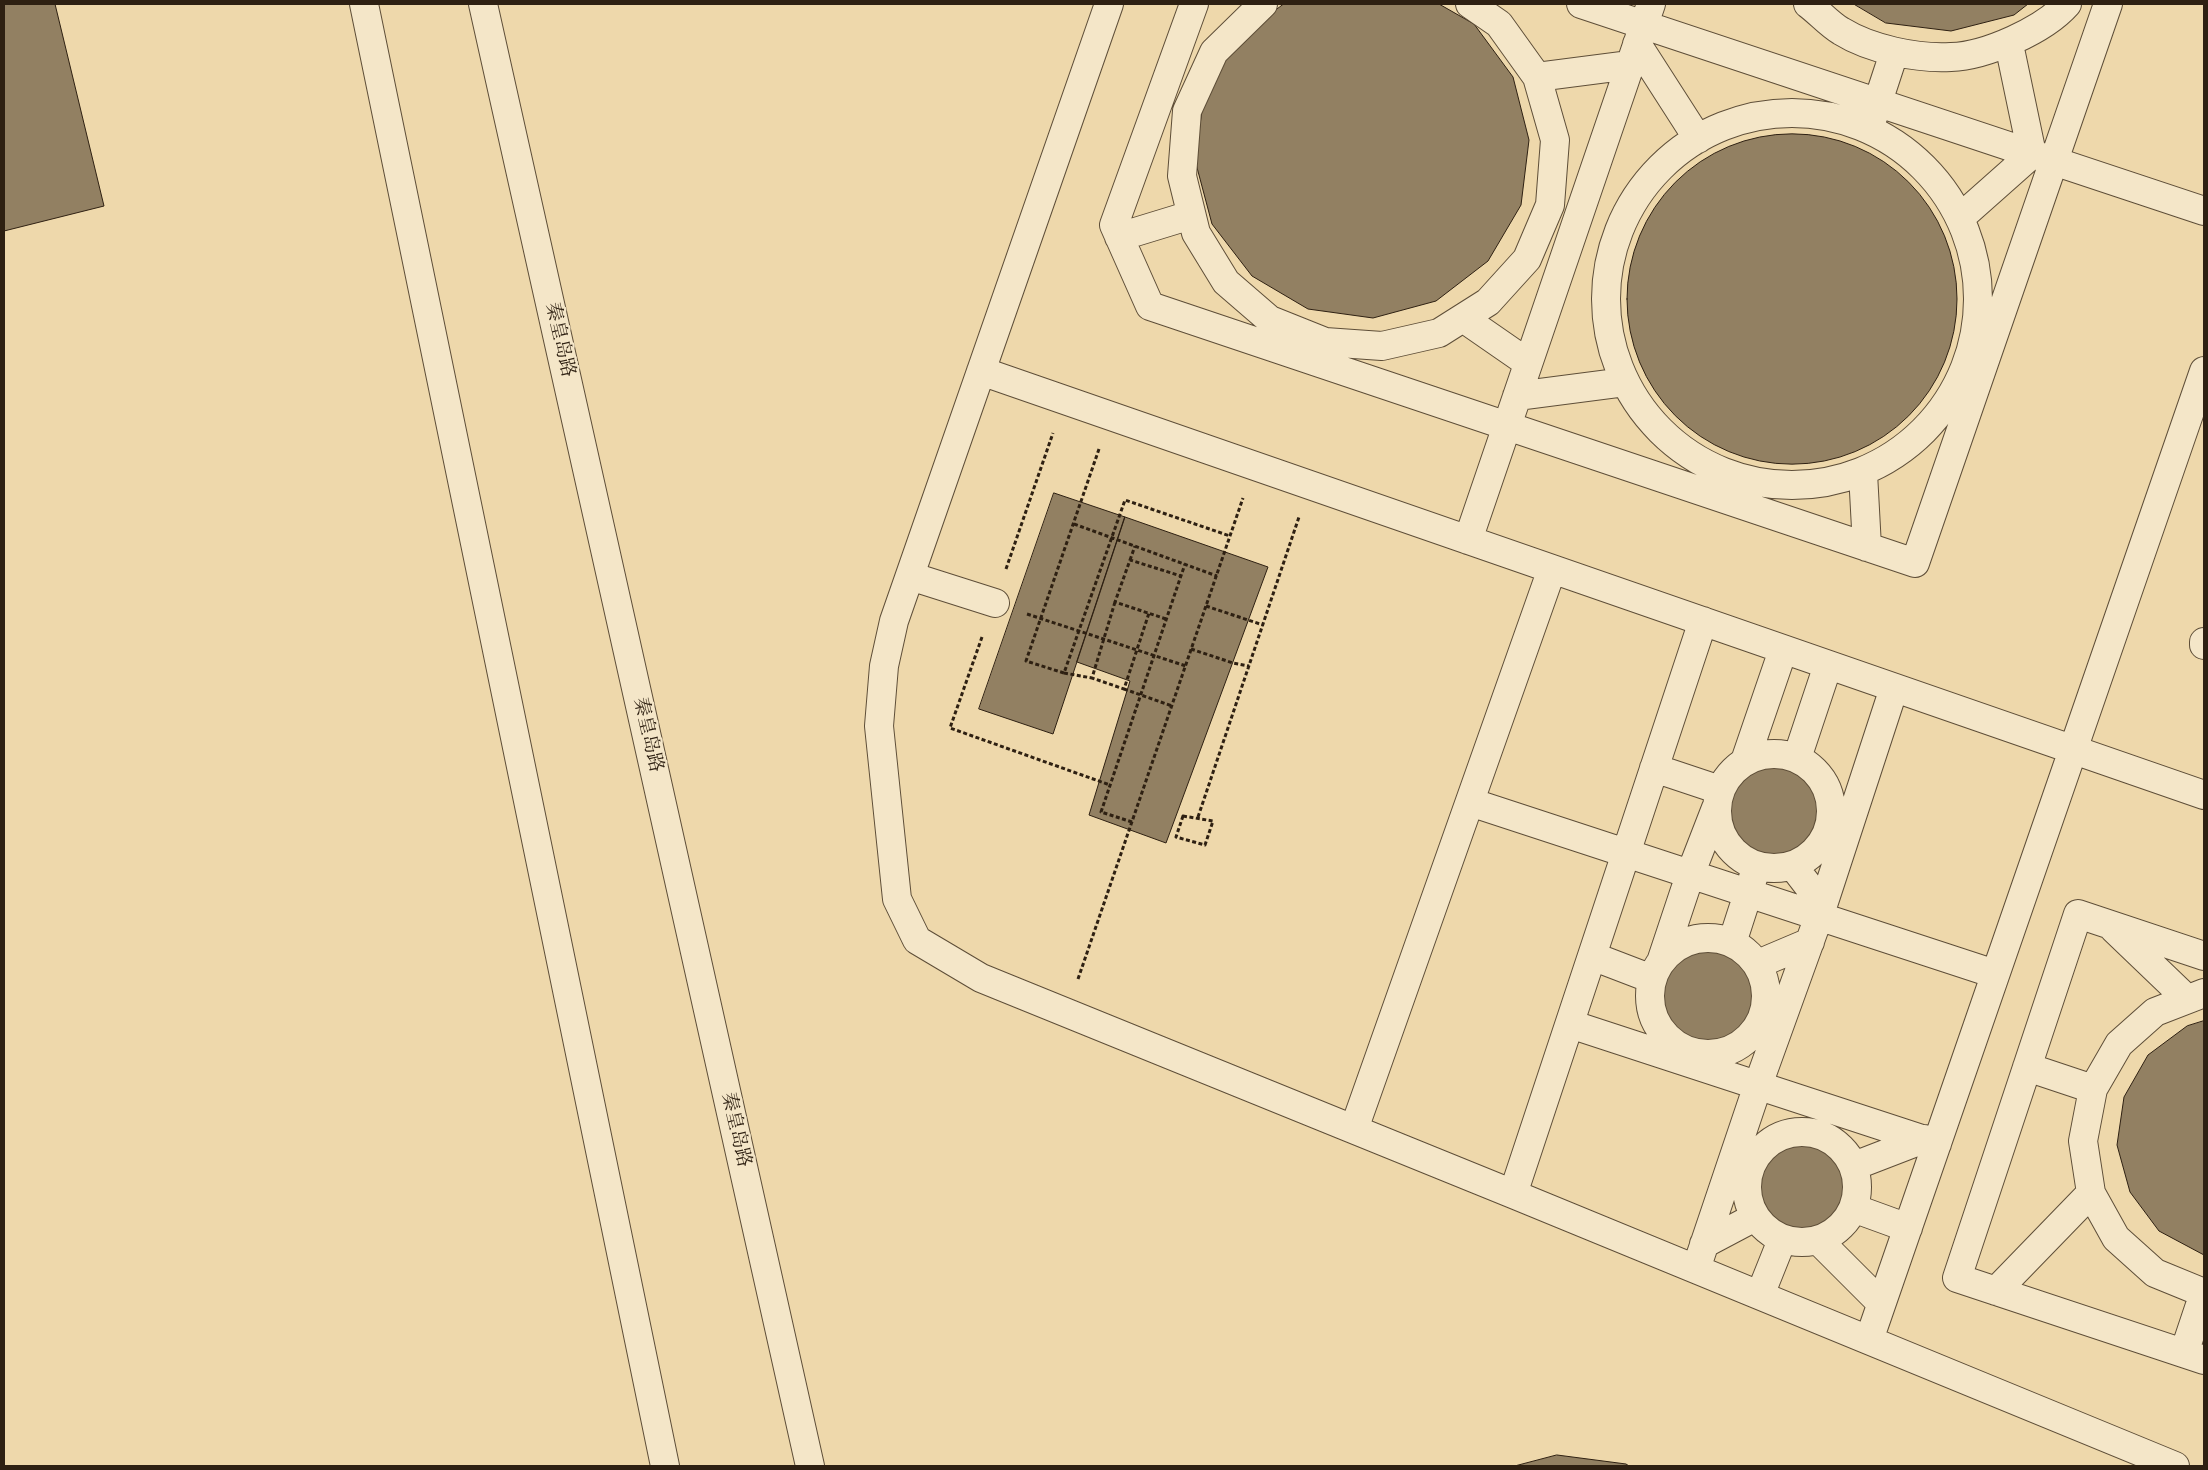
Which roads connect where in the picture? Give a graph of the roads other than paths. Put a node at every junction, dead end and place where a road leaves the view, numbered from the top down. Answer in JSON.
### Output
{"nodes":[{"id":1,"x":364,"y":4,"type":"edge"},
{"id":2,"x":483,"y":4,"type":"edge"},
{"id":3,"x":1109,"y":4,"type":"edge"},
{"id":4,"x":1194,"y":4,"type":"edge"},
{"id":5,"x":1264,"y":4,"type":"edge"},
{"id":6,"x":1470,"y":4,"type":"edge"},
{"id":7,"x":1584,"y":4,"type":"edge"},
{"id":8,"x":1808,"y":4,"type":"edge"},
{"id":9,"x":2067,"y":4,"type":"edge"},
{"id":10,"x":2108,"y":4,"type":"edge"},
{"id":11,"x":1641,"y":34,"type":"edge"},
{"id":12,"x":2009,"y":44,"type":"junction"},
{"id":13,"x":1894,"y":53,"type":"junction"},
{"id":14,"x":1537,"y":77,"type":"junction"},
{"id":15,"x":1165,"y":84,"type":"junction"},
{"id":16,"x":1194,"y":96,"type":"junction"},
{"id":17,"x":1874,"y":115,"type":"junction"},
{"id":18,"x":1698,"y":139,"type":"junction"},
{"id":19,"x":2043,"y":158,"type":"junction"},
{"id":20,"x":2204,"y":211,"type":"edge"},
{"id":21,"x":1191,"y":215,"type":"junction"},
{"id":22,"x":1961,"y":217,"type":"junction"},
{"id":23,"x":1543,"y":220,"type":"junction"},
{"id":24,"x":1574,"y":229,"type":"junction"},
{"id":25,"x":1618,"y":236,"type":"junction"},
{"id":26,"x":1119,"y":237,"type":"junction"},
{"id":27,"x":1462,"y":318,"type":"junction"},
{"id":28,"x":1322,"y":352,"type":"junction"},
{"id":29,"x":1975,"y":362,"type":"junction"},
{"id":30,"x":1528,"y":363,"type":"junction"},
{"id":31,"x":981,"y":371,"type":"junction"},
{"id":32,"x":2204,"y":371,"type":"edge"},
{"id":33,"x":1625,"y":382,"type":"junction"},
{"id":34,"x":1517,"y":396,"type":"junction"},
{"id":35,"x":1507,"y":426,"type":"junction"},
{"id":36,"x":1863,"y":473,"type":"junction"},
{"id":37,"x":1745,"y":493,"type":"junction"},
{"id":38,"x":1468,"y":540,"type":"junction"},
{"id":39,"x":1867,"y":547,"type":"junction"},
{"id":40,"x":1552,"y":569,"type":"junction"},
{"id":41,"x":910,"y":576,"type":"junction"},
{"id":42,"x":995,"y":603,"type":"road end"},
{"id":43,"x":1703,"y":621,"type":"junction"},
{"id":44,"x":1784,"y":650,"type":"junction"},
{"id":45,"x":1828,"y":665,"type":"junction"},
{"id":46,"x":1894,"y":688,"type":"junction"},
{"id":47,"x":2073,"y":750,"type":"junction"},
{"id":48,"x":1796,"y":758,"type":"junction"},
{"id":49,"x":1745,"y":761,"type":"junction"},
{"id":50,"x":1654,"y":768,"type":"junction"},
{"id":51,"x":2204,"y":795,"type":"edge"},
{"id":52,"x":1718,"y":799,"type":"junction"},
{"id":53,"x":1470,"y":802,"type":"junction"},
{"id":54,"x":1838,"y":828,"type":"junction"},
{"id":55,"x":1626,"y":855,"type":"junction"},
{"id":56,"x":1756,"y":866,"type":"junction"},
{"id":57,"x":1792,"y":866,"type":"junction"},
{"id":58,"x":1690,"y":875,"type":"junction"},
{"id":59,"x":1749,"y":894,"type":"junction"},
{"id":60,"x":1821,"y":911,"type":"junction"},
{"id":61,"x":2108,"y":924,"type":"junction"},
{"id":62,"x":1810,"y":942,"type":"junction"},
{"id":63,"x":1732,"y":943,"type":"junction"},
{"id":64,"x":1592,"y":956,"type":"junction"},
{"id":65,"x":2204,"y":956,"type":"edge"},
{"id":66,"x":1758,"y":964,"type":"junction"},
{"id":67,"x":1995,"y":974,"type":"junction"},
{"id":68,"x":1654,"y":980,"type":"junction"},
{"id":69,"x":2195,"y":996,"type":"edge"},
{"id":70,"x":1771,"y":1021,"type":"junction"},
{"id":71,"x":1570,"y":1024,"type":"junction"},
{"id":72,"x":1636,"y":1046,"type":"junction"},
{"id":73,"x":1733,"y":1048,"type":"junction"},
{"id":74,"x":1692,"y":1057,"type":"junction"},
{"id":75,"x":2027,"y":1067,"type":"junction"},
{"id":76,"x":1759,"y":1083,"type":"junction"},
{"id":77,"x":2093,"y":1089,"type":"junction"},
{"id":78,"x":1831,"y":1109,"type":"junction"},
{"id":79,"x":1354,"y":1129,"type":"junction"},
{"id":80,"x":1779,"y":1136,"type":"junction"},
{"id":81,"x":1822,"y":1136,"type":"junction"},
{"id":82,"x":1930,"y":1141,"type":"junction"},
{"id":83,"x":1742,"y":1162,"type":"junction"},
{"id":84,"x":1854,"y":1166,"type":"junction"},
{"id":85,"x":2091,"y":1193,"type":"junction"},
{"id":86,"x":1513,"y":1194,"type":"junction"},
{"id":87,"x":1853,"y":1208,"type":"junction"},
{"id":88,"x":1755,"y":1217,"type":"junction"},
{"id":89,"x":1908,"y":1228,"type":"junction"},
{"id":90,"x":1782,"y":1240,"type":"junction"},
{"id":91,"x":1818,"y":1240,"type":"junction"},
{"id":92,"x":1700,"y":1256,"type":"junction"},
{"id":93,"x":1996,"y":1290,"type":"junction"},
{"id":94,"x":1760,"y":1295,"type":"junction"},
{"id":95,"x":1881,"y":1303,"type":"junction"},
{"id":96,"x":1869,"y":1340,"type":"junction"},
{"id":97,"x":2194,"y":1356,"type":"edge"},
{"id":98,"x":665,"y":1466,"type":"edge"},
{"id":99,"x":810,"y":1466,"type":"edge"},
{"id":100,"x":2174,"y":1466,"type":"edge"}],
"edges":[{"from":1,"to":98,"type":"street"},
{"from":2,"to":99,"type":"street","name":"秦皇岛路"},
{"from":3,"to":31,"type":"street"},
{"from":4,"to":15,"type":"street"},
{"from":5,"to":16,"type":"street"},
{"from":6,"to":14,"type":"street"},
{"from":7,"to":11,"type":"street"},
{"from":8,"to":13,"type":"street"},
{"from":9,"to":12,"type":"street"},
{"from":10,"to":19,"type":"street"},
{"from":11,"to":14,"type":"street"},
{"from":11,"to":17,"type":"street"},
{"from":11,"to":18,"type":"street"},
{"from":11,"to":24,"type":"street"},
{"from":12,"to":13,"type":"street"},
{"from":12,"to":19,"type":"street"},
{"from":13,"to":17,"type":"street"},
{"from":14,"to":23,"type":"street"},
{"from":15,"to":16,"type":"street"},
{"from":15,"to":26,"type":"street"},
{"from":16,"to":21,"type":"street"},
{"from":17,"to":18,"type":"street"},
{"from":17,"to":19,"type":"street"},
{"from":17,"to":22,"type":"street"},
{"from":18,"to":25,"type":"street"},
{"from":19,"to":20,"type":"street"},
{"from":19,"to":22,"type":"street"},
{"from":19,"to":29,"type":"street"},
{"from":21,"to":26,"type":"street"},
{"from":21,"to":28,"type":"street"},
{"from":22,"to":29,"type":"street"},
{"from":23,"to":24,"type":"street"},
{"from":23,"to":27,"type":"street"},
{"from":24,"to":25,"type":"street"},
{"from":24,"to":30,"type":"street"},
{"from":25,"to":33,"type":"street"},
{"from":26,"to":28,"type":"street"},
{"from":27,"to":28,"type":"street"},
{"from":27,"to":30,"type":"street"},
{"from":28,"to":35,"type":"street"},
{"from":29,"to":36,"type":"street"},
{"from":29,"to":39,"type":"street"},
{"from":30,"to":34,"type":"street"},
{"from":31,"to":38,"type":"street"},
{"from":31,"to":41,"type":"street"},
{"from":32,"to":47,"type":"street"},
{"from":33,"to":34,"type":"street"},
{"from":33,"to":37,"type":"street"},
{"from":34,"to":35,"type":"street"},
{"from":35,"to":37,"type":"street"},
{"from":35,"to":38,"type":"street"},
{"from":36,"to":37,"type":"street"},
{"from":36,"to":39,"type":"street"},
{"from":37,"to":39,"type":"street"},
{"from":38,"to":40,"type":"street"},
{"from":40,"to":43,"type":"street"},
{"from":40,"to":53,"type":"street"},
{"from":41,"to":42,"type":"street"},
{"from":41,"to":79,"type":"street"},
{"from":43,"to":44,"type":"street"},
{"from":43,"to":50,"type":"street"},
{"from":44,"to":45,"type":"street"},
{"from":44,"to":49,"type":"street"},
{"from":45,"to":46,"type":"street"},
{"from":45,"to":48,"type":"street"},
{"from":46,"to":47,"type":"street"},
{"from":46,"to":54,"type":"street"},
{"from":47,"to":51,"type":"street"},
{"from":47,"to":67,"type":"street"},
{"from":48,"to":49,"type":"street"},
{"from":48,"to":54,"type":"street"},
{"from":49,"to":52,"type":"street"},
{"from":50,"to":52,"type":"street"},
{"from":50,"to":55,"type":"street"},
{"from":52,"to":56,"type":"street"},
{"from":52,"to":58,"type":"street"},
{"from":53,"to":55,"type":"street"},
{"from":53,"to":79,"type":"street"},
{"from":54,"to":57,"type":"street"},
{"from":54,"to":60,"type":"street"},
{"from":55,"to":58,"type":"street"},
{"from":55,"to":64,"type":"street"},
{"from":56,"to":57,"type":"street"},
{"from":56,"to":59,"type":"street"},
{"from":57,"to":60,"type":"street"},
{"from":58,"to":59,"type":"street"},
{"from":58,"to":68,"type":"street"},
{"from":59,"to":60,"type":"street"},
{"from":59,"to":63,"type":"street"},
{"from":60,"to":62,"type":"street"},
{"from":60,"to":67,"type":"street"},
{"from":61,"to":65,"type":"street"},
{"from":61,"to":69,"type":"street"},
{"from":61,"to":75,"type":"street"},
{"from":62,"to":66,"type":"street"},
{"from":62,"to":70,"type":"street"},
{"from":63,"to":66,"type":"street"},
{"from":63,"to":68,"type":"street"},
{"from":64,"to":68,"type":"street"},
{"from":64,"to":71,"type":"street"},
{"from":66,"to":70,"type":"street"},
{"from":67,"to":82,"type":"street"},
{"from":68,"to":72,"type":"street"},
{"from":68,"to":74,"type":"street"},
{"from":69,"to":77,"type":"street"},
{"from":70,"to":73,"type":"street"},
{"from":70,"to":76,"type":"street"},
{"from":71,"to":72,"type":"street"},
{"from":71,"to":86,"type":"street"},
{"from":72,"to":74,"type":"street"},
{"from":73,"to":74,"type":"street"},
{"from":73,"to":76,"type":"street"},
{"from":74,"to":76,"type":"street"},
{"from":75,"to":77,"type":"street"},
{"from":75,"to":93,"type":"street"},
{"from":76,"to":78,"type":"street"},
{"from":76,"to":80,"type":"street"},
{"from":76,"to":83,"type":"street"},
{"from":77,"to":85,"type":"street"},
{"from":78,"to":81,"type":"street"},
{"from":78,"to":82,"type":"street"},
{"from":79,"to":86,"type":"street"},
{"from":80,"to":81,"type":"street"},
{"from":80,"to":83,"type":"street"},
{"from":81,"to":84,"type":"street"},
{"from":82,"to":84,"type":"street"},
{"from":82,"to":89,"type":"street"},
{"from":83,"to":88,"type":"street"},
{"from":83,"to":92,"type":"street"},
{"from":84,"to":87,"type":"street"},
{"from":85,"to":93,"type":"street"},
{"from":85,"to":97,"type":"street"},
{"from":86,"to":92,"type":"street"},
{"from":87,"to":89,"type":"street"},
{"from":87,"to":91,"type":"street"},
{"from":88,"to":90,"type":"street"},
{"from":88,"to":92,"type":"street"},
{"from":89,"to":95,"type":"street"},
{"from":90,"to":91,"type":"street"},
{"from":90,"to":94,"type":"street"},
{"from":91,"to":95,"type":"street"},
{"from":92,"to":94,"type":"street"},
{"from":93,"to":97,"type":"street"},
{"from":94,"to":96,"type":"street"},
{"from":95,"to":96,"type":"street"},
{"from":96,"to":100,"type":"street"}]}
